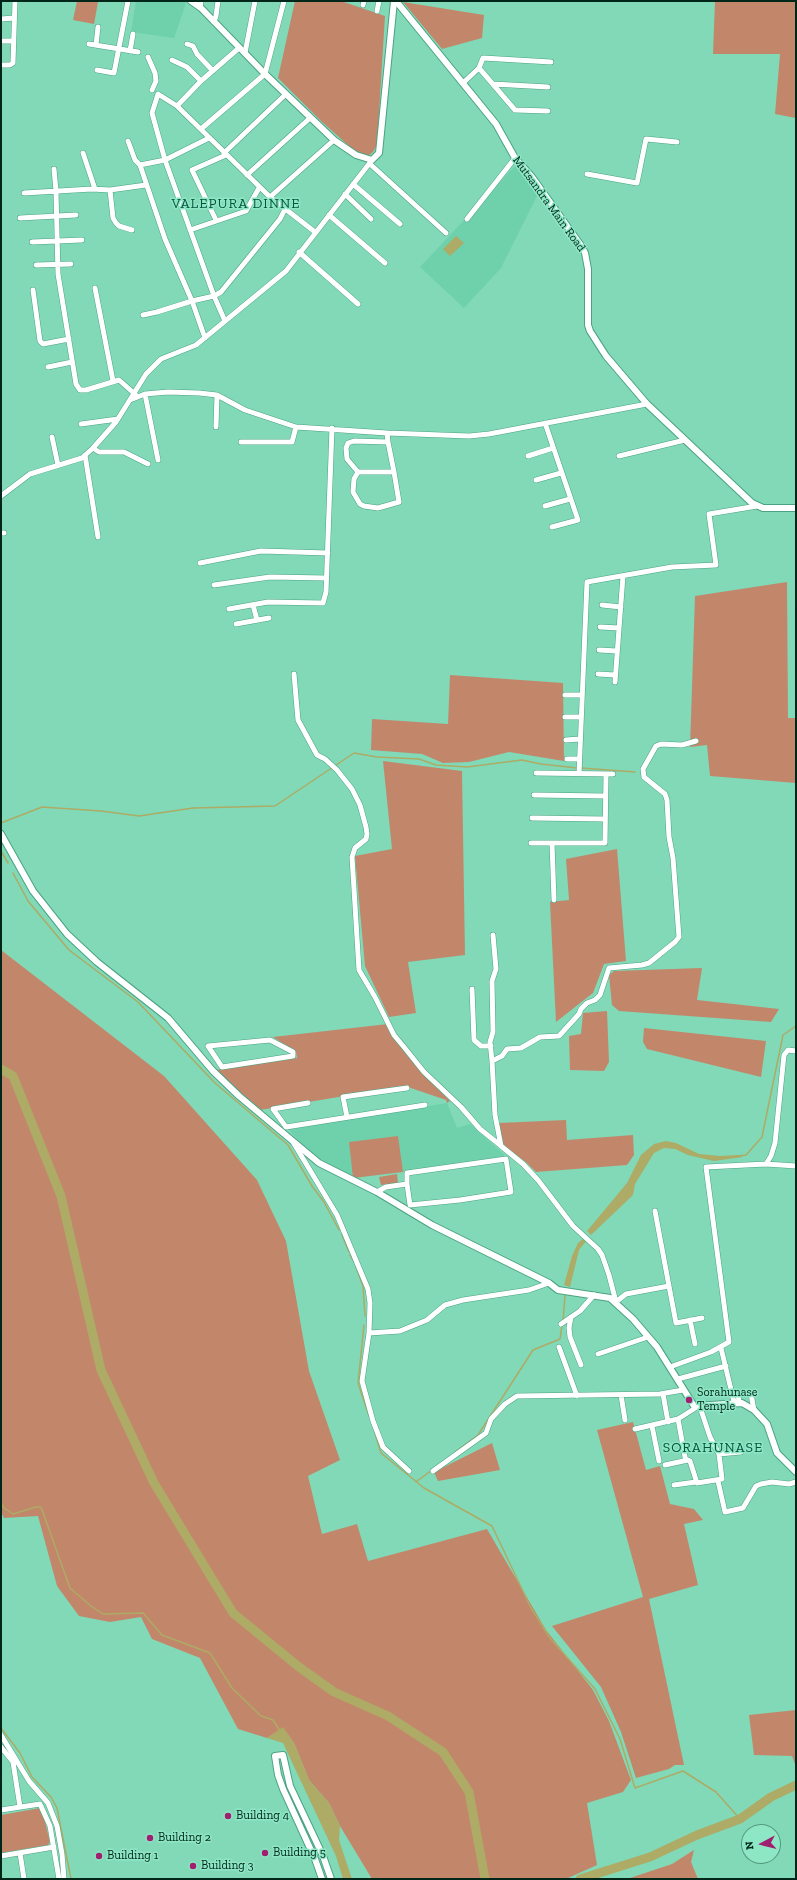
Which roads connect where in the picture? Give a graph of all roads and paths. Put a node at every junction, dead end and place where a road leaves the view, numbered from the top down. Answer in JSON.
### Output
{"nodes":[{"id":1,"x":15,"y":1,"type":"edge"},
{"id":2,"x":128,"y":1,"type":"edge"},
{"id":3,"x":191,"y":1,"type":"edge"},
{"id":4,"x":218,"y":1,"type":"edge"},
{"id":5,"x":255,"y":1,"type":"edge"},
{"id":6,"x":284,"y":1,"type":"edge"},
{"id":7,"x":379,"y":1,"type":"edge"},
{"id":8,"x":395,"y":1,"type":"edge"},
{"id":9,"x":201,"y":4,"type":"edge"},
{"id":10,"x":377,"y":11,"type":"dead end"},
{"id":11,"x":14,"y":18,"type":"junction"},
{"id":12,"x":1,"y":19,"type":"edge"},
{"id":13,"x":214,"y":22,"type":"junction"},
{"id":14,"x":98,"y":27,"type":"dead end"},
{"id":15,"x":133,"y":34,"type":"dead end"},
{"id":16,"x":1,"y":41,"type":"edge"},
{"id":17,"x":14,"y":41,"type":"junction"},
{"id":18,"x":89,"y":44,"type":"dead end"},
{"id":19,"x":187,"y":44,"type":"dead end"},
{"id":20,"x":96,"y":45,"type":"junction"},
{"id":21,"x":239,"y":48,"type":"junction"},
{"id":22,"x":118,"y":49,"type":"junction"},
{"id":23,"x":130,"y":51,"type":"junction"},
{"id":24,"x":138,"y":52,"type":"dead end"},
{"id":25,"x":245,"y":53,"type":"junction"},
{"id":26,"x":148,"y":57,"type":"dead end"},
{"id":27,"x":172,"y":60,"type":"dead end"},
{"id":28,"x":551,"y":62,"type":"dead end"},
{"id":29,"x":1,"y":65,"type":"edge"},
{"id":30,"x":479,"y":68,"type":"junction"},
{"id":31,"x":97,"y":70,"type":"dead end"},
{"id":32,"x":213,"y":71,"type":"junction"},
{"id":33,"x":265,"y":74,"type":"junction"},
{"id":34,"x":201,"y":81,"type":"junction"},
{"id":35,"x":463,"y":83,"type":"junction"},
{"id":36,"x":493,"y":84,"type":"junction"},
{"id":37,"x":548,"y":87,"type":"dead end"},
{"id":38,"x":152,"y":90,"type":"dead end"},
{"id":39,"x":286,"y":94,"type":"junction"},
{"id":40,"x":177,"y":106,"type":"junction"},
{"id":41,"x":548,"y":111,"type":"dead end"},
{"id":42,"x":310,"y":118,"type":"junction"},
{"id":43,"x":202,"y":129,"type":"junction"},
{"id":44,"x":209,"y":138,"type":"junction"},
{"id":45,"x":334,"y":140,"type":"junction"},
{"id":46,"x":128,"y":141,"type":"dead end"},
{"id":47,"x":678,"y":142,"type":"dead end"},
{"id":48,"x":83,"y":153,"type":"dead end"},
{"id":49,"x":225,"y":154,"type":"junction"},
{"id":50,"x":515,"y":158,"type":"junction"},
{"id":51,"x":165,"y":160,"type":"junction"},
{"id":52,"x":371,"y":162,"type":"junction"},
{"id":53,"x":140,"y":165,"type":"junction"},
{"id":54,"x":54,"y":169,"type":"dead end"},
{"id":55,"x":587,"y":174,"type":"dead end"},
{"id":56,"x":247,"y":175,"type":"junction"},
{"id":57,"x":353,"y":184,"type":"junction"},
{"id":58,"x":146,"y":185,"type":"junction"},
{"id":59,"x":260,"y":188,"type":"junction"},
{"id":60,"x":96,"y":189,"type":"junction"},
{"id":61,"x":110,"y":190,"type":"junction"},
{"id":62,"x":56,"y":191,"type":"junction"},
{"id":63,"x":24,"y":193,"type":"dead end"},
{"id":64,"x":345,"y":194,"type":"junction"},
{"id":65,"x":270,"y":198,"type":"junction"},
{"id":66,"x":284,"y":209,"type":"junction"},
{"id":67,"x":76,"y":215,"type":"dead end"},
{"id":68,"x":329,"y":215,"type":"junction"},
{"id":69,"x":56,"y":216,"type":"junction"},
{"id":70,"x":20,"y":218,"type":"dead end"},
{"id":71,"x":371,"y":219,"type":"dead end"},
{"id":72,"x":467,"y":219,"type":"dead end"},
{"id":73,"x":216,"y":220,"type":"junction"},
{"id":74,"x":400,"y":224,"type":"dead end"},
{"id":75,"x":132,"y":230,"type":"dead end"},
{"id":76,"x":190,"y":230,"type":"junction"},
{"id":77,"x":315,"y":232,"type":"junction"},
{"id":78,"x":446,"y":233,"type":"dead end"},
{"id":79,"x":82,"y":240,"type":"dead end"},
{"id":80,"x":56,"y":241,"type":"junction"},
{"id":81,"x":32,"y":242,"type":"dead end"},
{"id":82,"x":299,"y":252,"type":"junction"},
{"id":83,"x":385,"y":263,"type":"dead end"},
{"id":84,"x":58,"y":264,"type":"junction"},
{"id":85,"x":71,"y":264,"type":"dead end"},
{"id":86,"x":36,"y":265,"type":"dead end"},
{"id":87,"x":95,"y":288,"type":"dead end"},
{"id":88,"x":33,"y":290,"type":"dead end"},
{"id":89,"x":214,"y":296,"type":"junction"},
{"id":90,"x":192,"y":301,"type":"junction"},
{"id":91,"x":358,"y":304,"type":"dead end"},
{"id":92,"x":143,"y":315,"type":"dead end"},
{"id":93,"x":225,"y":321,"type":"junction"},
{"id":94,"x":204,"y":338,"type":"junction"},
{"id":95,"x":69,"y":339,"type":"junction"},
{"id":96,"x":72,"y":362,"type":"junction"},
{"id":97,"x":48,"y":367,"type":"dead end"},
{"id":98,"x":113,"y":381,"type":"junction"},
{"id":99,"x":145,"y":394,"type":"junction"},
{"id":100,"x":136,"y":395,"type":"junction"},
{"id":101,"x":217,"y":395,"type":"junction"},
{"id":102,"x":647,"y":404,"type":"junction"},
{"id":103,"x":118,"y":419,"type":"junction"},
{"id":104,"x":545,"y":423,"type":"junction"},
{"id":105,"x":81,"y":424,"type":"dead end"},
{"id":106,"x":216,"y":427,"type":"dead end"},
{"id":107,"x":296,"y":427,"type":"junction"},
{"id":108,"x":332,"y":428,"type":"junction"},
{"id":109,"x":387,"y":433,"type":"junction"},
{"id":110,"x":52,"y":437,"type":"dead end"},
{"id":111,"x":685,"y":440,"type":"junction"},
{"id":112,"x":241,"y":442,"type":"dead end"},
{"id":113,"x":388,"y":442,"type":"junction"},
{"id":114,"x":93,"y":448,"type":"junction"},
{"id":115,"x":554,"y":448,"type":"junction"},
{"id":116,"x":85,"y":455,"type":"junction"},
{"id":117,"x":528,"y":456,"type":"dead end"},
{"id":118,"x":619,"y":456,"type":"dead end"},
{"id":119,"x":158,"y":460,"type":"dead end"},
{"id":120,"x":148,"y":464,"type":"dead end"},
{"id":121,"x":58,"y":465,"type":"junction"},
{"id":122,"x":358,"y":472,"type":"junction"},
{"id":123,"x":394,"y":472,"type":"junction"},
{"id":124,"x":561,"y":473,"type":"junction"},
{"id":125,"x":536,"y":480,"type":"dead end"},
{"id":126,"x":1,"y":496,"type":"edge"},
{"id":127,"x":570,"y":498,"type":"junction"},
{"id":128,"x":545,"y":506,"type":"dead end"},
{"id":129,"x":757,"y":506,"type":"junction"},
{"id":130,"x":796,"y":508,"type":"edge"},
{"id":131,"x":552,"y":528,"type":"dead end"},
{"id":132,"x":98,"y":537,"type":"dead end"},
{"id":133,"x":328,"y":552,"type":"junction"},
{"id":134,"x":200,"y":563,"type":"dead end"},
{"id":135,"x":623,"y":576,"type":"junction"},
{"id":136,"x":326,"y":578,"type":"junction"},
{"id":137,"x":214,"y":586,"type":"dead end"},
{"id":138,"x":252,"y":605,"type":"junction"},
{"id":139,"x":602,"y":605,"type":"dead end"},
{"id":140,"x":621,"y":607,"type":"junction"},
{"id":141,"x":229,"y":609,"type":"dead end"},
{"id":142,"x":269,"y":618,"type":"dead end"},
{"id":143,"x":256,"y":620,"type":"junction"},
{"id":144,"x":236,"y":624,"type":"dead end"},
{"id":145,"x":600,"y":627,"type":"dead end"},
{"id":146,"x":619,"y":628,"type":"junction"},
{"id":147,"x":599,"y":650,"type":"dead end"},
{"id":148,"x":617,"y":651,"type":"junction"},
{"id":149,"x":294,"y":674,"type":"dead end"},
{"id":150,"x":598,"y":674,"type":"dead end"},
{"id":151,"x":616,"y":675,"type":"junction"},
{"id":152,"x":615,"y":682,"type":"dead end"},
{"id":153,"x":565,"y":695,"type":"dead end"},
{"id":154,"x":582,"y":695,"type":"junction"},
{"id":155,"x":565,"y":717,"type":"dead end"},
{"id":156,"x":581,"y":717,"type":"junction"},
{"id":157,"x":566,"y":740,"type":"dead end"},
{"id":158,"x":580,"y":740,"type":"junction"},
{"id":159,"x":696,"y":741,"type":"dead end"},
{"id":160,"x":579,"y":758,"type":"junction"},
{"id":161,"x":567,"y":759,"type":"dead end"},
{"id":162,"x":536,"y":773,"type":"dead end"},
{"id":163,"x":579,"y":774,"type":"junction"},
{"id":164,"x":606,"y":774,"type":"junction"},
{"id":165,"x":613,"y":774,"type":"dead end"},
{"id":166,"x":534,"y":795,"type":"dead end"},
{"id":167,"x":605,"y":796,"type":"junction"},
{"id":168,"x":532,"y":818,"type":"dead end"},
{"id":169,"x":605,"y":819,"type":"junction"},
{"id":170,"x":1,"y":834,"type":"edge"},
{"id":171,"x":531,"y":843,"type":"dead end"},
{"id":172,"x":552,"y":843,"type":"junction"},
{"id":173,"x":554,"y":900,"type":"dead end"},
{"id":174,"x":493,"y":934,"type":"dead end"},
{"id":175,"x":472,"y":989,"type":"dead end"},
{"id":176,"x":491,"y":1046,"type":"junction"},
{"id":177,"x":796,"y":1051,"type":"edge"},
{"id":178,"x":216,"y":1058,"type":"junction"},
{"id":179,"x":492,"y":1060,"type":"junction"},
{"id":180,"x":206,"y":1062,"type":"junction"},
{"id":181,"x":406,"y":1088,"type":"dead end"},
{"id":182,"x":308,"y":1103,"type":"dead end"},
{"id":183,"x":425,"y":1105,"type":"dead end"},
{"id":184,"x":278,"y":1116,"type":"junction"},
{"id":185,"x":347,"y":1117,"type":"junction"},
{"id":186,"x":270,"y":1122,"type":"junction"},
{"id":187,"x":292,"y":1142,"type":"junction"},
{"id":188,"x":501,"y":1146,"type":"junction"},
{"id":189,"x":766,"y":1164,"type":"junction"},
{"id":190,"x":796,"y":1166,"type":"edge"},
{"id":191,"x":407,"y":1184,"type":"junction"},
{"id":192,"x":377,"y":1192,"type":"junction"},
{"id":193,"x":655,"y":1211,"type":"dead end"},
{"id":194,"x":549,"y":1283,"type":"junction"},
{"id":195,"x":669,"y":1286,"type":"junction"},
{"id":196,"x":594,"y":1295,"type":"junction"},
{"id":197,"x":616,"y":1302,"type":"junction"},
{"id":198,"x":571,"y":1318,"type":"junction"},
{"id":199,"x":702,"y":1318,"type":"dead end"},
{"id":200,"x":690,"y":1320,"type":"junction"},
{"id":201,"x":563,"y":1323,"type":"dead end"},
{"id":202,"x":369,"y":1333,"type":"junction"},
{"id":203,"x":648,"y":1337,"type":"junction"},
{"id":204,"x":695,"y":1344,"type":"dead end"},
{"id":205,"x":559,"y":1347,"type":"dead end"},
{"id":206,"x":721,"y":1348,"type":"junction"},
{"id":207,"x":598,"y":1354,"type":"dead end"},
{"id":208,"x":581,"y":1364,"type":"dead end"},
{"id":209,"x":726,"y":1366,"type":"junction"},
{"id":210,"x":670,"y":1367,"type":"junction"},
{"id":211,"x":678,"y":1379,"type":"junction"},
{"id":212,"x":683,"y":1390,"type":"junction"},
{"id":213,"x":738,"y":1393,"type":"dead end"},
{"id":214,"x":663,"y":1394,"type":"junction"},
{"id":215,"x":751,"y":1394,"type":"dead end"},
{"id":216,"x":621,"y":1395,"type":"junction"},
{"id":217,"x":577,"y":1396,"type":"junction"},
{"id":218,"x":736,"y":1403,"type":"junction"},
{"id":219,"x":698,"y":1407,"type":"junction"},
{"id":220,"x":754,"y":1410,"type":"junction"},
{"id":221,"x":678,"y":1419,"type":"junction"},
{"id":222,"x":625,"y":1420,"type":"dead end"},
{"id":223,"x":668,"y":1422,"type":"junction"},
{"id":224,"x":652,"y":1426,"type":"junction"},
{"id":225,"x":635,"y":1429,"type":"dead end"},
{"id":226,"x":742,"y":1452,"type":"dead end"},
{"id":227,"x":718,"y":1454,"type":"junction"},
{"id":228,"x":685,"y":1457,"type":"dead end"},
{"id":229,"x":659,"y":1462,"type":"dead end"},
{"id":230,"x":665,"y":1465,"type":"dead end"},
{"id":231,"x":409,"y":1471,"type":"dead end"},
{"id":232,"x":433,"y":1471,"type":"dead end"},
{"id":233,"x":796,"y":1472,"type":"edge"},
{"id":234,"x":718,"y":1481,"type":"junction"},
{"id":235,"x":696,"y":1482,"type":"junction"},
{"id":236,"x":796,"y":1482,"type":"edge"},
{"id":237,"x":674,"y":1485,"type":"dead end"},
{"id":238,"x":1,"y":1736,"type":"edge"},
{"id":239,"x":1,"y":1747,"type":"edge"},
{"id":240,"x":297,"y":1803,"type":"junction"},
{"id":241,"x":290,"y":1806,"type":"junction"},
{"id":242,"x":20,"y":1807,"type":"junction"},
{"id":243,"x":1,"y":1810,"type":"edge"},
{"id":244,"x":54,"y":1847,"type":"junction"},
{"id":245,"x":20,"y":1853,"type":"junction"},
{"id":246,"x":1,"y":1856,"type":"edge"},
{"id":247,"x":24,"y":1879,"type":"edge"},
{"id":248,"x":59,"y":1879,"type":"edge"},
{"id":249,"x":64,"y":1879,"type":"edge"},
{"id":250,"x":322,"y":1879,"type":"edge"},
{"id":251,"x":331,"y":1879,"type":"edge"}],
"edges":[{"from":1,"to":11,"type":"street"},
{"from":2,"to":22,"type":"street"},
{"from":3,"to":9,"type":"street"},
{"from":4,"to":13,"type":"street"},
{"from":5,"to":25,"type":"street"},
{"from":6,"to":33,"type":"street"},
{"from":7,"to":10,"type":"street"},
{"from":8,"to":35,"type":"street","name":"Mutsandra Main Road"},
{"from":8,"to":52,"type":"street"},
{"from":9,"to":13,"type":"street"},
{"from":11,"to":12,"type":"street"},
{"from":11,"to":17,"type":"street"},
{"from":13,"to":21,"type":"street"},
{"from":14,"to":20,"type":"street"},
{"from":15,"to":23,"type":"street"},
{"from":16,"to":17,"type":"street"},
{"from":17,"to":29,"type":"street"},
{"from":18,"to":20,"type":"street"},
{"from":19,"to":32,"type":"street"},
{"from":20,"to":22,"type":"street"},
{"from":21,"to":25,"type":"street"},
{"from":21,"to":32,"type":"street"},
{"from":22,"to":23,"type":"street"},
{"from":22,"to":31,"type":"street"},
{"from":23,"to":24,"type":"street"},
{"from":25,"to":33,"type":"street"},
{"from":26,"to":38,"type":"street"},
{"from":27,"to":34,"type":"street"},
{"from":28,"to":30,"type":"street"},
{"from":30,"to":35,"type":"street"},
{"from":30,"to":36,"type":"street"},
{"from":32,"to":34,"type":"street"},
{"from":33,"to":39,"type":"street"},
{"from":33,"to":43,"type":"street"},
{"from":34,"to":40,"type":"street"},
{"from":35,"to":50,"type":"street","name":"Mutsandra Main Road"},
{"from":36,"to":37,"type":"street"},
{"from":36,"to":41,"type":"street"},
{"from":39,"to":42,"type":"street"},
{"from":39,"to":49,"type":"street"},
{"from":40,"to":43,"type":"street"},
{"from":40,"to":51,"type":"street"},
{"from":42,"to":45,"type":"street"},
{"from":42,"to":56,"type":"street"},
{"from":43,"to":44,"type":"street"},
{"from":44,"to":49,"type":"street"},
{"from":44,"to":51,"type":"street"},
{"from":45,"to":52,"type":"street"},
{"from":45,"to":65,"type":"street"},
{"from":46,"to":53,"type":"street"},
{"from":47,"to":55,"type":"street"},
{"from":48,"to":60,"type":"street"},
{"from":49,"to":56,"type":"street"},
{"from":49,"to":73,"type":"street"},
{"from":50,"to":72,"type":"street"},
{"from":50,"to":102,"type":"street","name":"Mutsandra Main Road"},
{"from":51,"to":53,"type":"street"},
{"from":51,"to":76,"type":"street"},
{"from":52,"to":57,"type":"street"},
{"from":52,"to":78,"type":"street"},
{"from":53,"to":58,"type":"street"},
{"from":54,"to":62,"type":"street"},
{"from":56,"to":59,"type":"street"},
{"from":57,"to":64,"type":"street"},
{"from":57,"to":74,"type":"street"},
{"from":58,"to":61,"type":"street"},
{"from":58,"to":90,"type":"street"},
{"from":59,"to":65,"type":"street"},
{"from":59,"to":73,"type":"street"},
{"from":60,"to":61,"type":"street"},
{"from":60,"to":62,"type":"street"},
{"from":61,"to":75,"type":"street"},
{"from":62,"to":63,"type":"street"},
{"from":62,"to":69,"type":"street"},
{"from":64,"to":68,"type":"street"},
{"from":64,"to":71,"type":"street"},
{"from":65,"to":66,"type":"street"},
{"from":66,"to":77,"type":"street"},
{"from":66,"to":89,"type":"street"},
{"from":67,"to":69,"type":"street"},
{"from":68,"to":77,"type":"street"},
{"from":68,"to":83,"type":"street"},
{"from":69,"to":70,"type":"street"},
{"from":69,"to":80,"type":"street"},
{"from":73,"to":76,"type":"street"},
{"from":76,"to":89,"type":"street"},
{"from":77,"to":82,"type":"street"},
{"from":79,"to":80,"type":"street"},
{"from":80,"to":81,"type":"street"},
{"from":80,"to":84,"type":"street"},
{"from":82,"to":91,"type":"street"},
{"from":82,"to":93,"type":"street"},
{"from":84,"to":85,"type":"street"},
{"from":84,"to":86,"type":"street"},
{"from":84,"to":95,"type":"street"},
{"from":87,"to":98,"type":"street"},
{"from":88,"to":95,"type":"street"},
{"from":89,"to":90,"type":"street"},
{"from":89,"to":93,"type":"street"},
{"from":90,"to":92,"type":"street"},
{"from":90,"to":94,"type":"street"},
{"from":93,"to":94,"type":"street"},
{"from":94,"to":100,"type":"street"},
{"from":95,"to":96,"type":"street"},
{"from":96,"to":97,"type":"street"},
{"from":96,"to":98,"type":"street"},
{"from":98,"to":100,"type":"street"},
{"from":99,"to":100,"type":"street"},
{"from":99,"to":101,"type":"street"},
{"from":99,"to":119,"type":"street"},
{"from":100,"to":103,"type":"street"},
{"from":101,"to":106,"type":"street"},
{"from":101,"to":107,"type":"street"},
{"from":102,"to":104,"type":"street"},
{"from":102,"to":111,"type":"street","name":"Mutsandra Main Road"},
{"from":103,"to":105,"type":"street"},
{"from":103,"to":114,"type":"street"},
{"from":104,"to":109,"type":"street"},
{"from":104,"to":115,"type":"street"},
{"from":107,"to":108,"type":"street"},
{"from":107,"to":112,"type":"street"},
{"from":108,"to":109,"type":"street"},
{"from":108,"to":133,"type":"street"},
{"from":109,"to":113,"type":"street"},
{"from":110,"to":121,"type":"street"},
{"from":111,"to":118,"type":"street"},
{"from":111,"to":129,"type":"street","name":"Mutsandra Main Road"},
{"from":113,"to":122,"type":"street"},
{"from":113,"to":123,"type":"street"},
{"from":114,"to":116,"type":"street"},
{"from":114,"to":120,"type":"street"},
{"from":115,"to":117,"type":"street"},
{"from":115,"to":124,"type":"street"},
{"from":116,"to":121,"type":"street"},
{"from":116,"to":132,"type":"street"},
{"from":121,"to":126,"type":"street"},
{"from":122,"to":123,"type":"street"},
{"from":122,"to":123,"type":"street"},
{"from":124,"to":125,"type":"street"},
{"from":124,"to":127,"type":"street"},
{"from":127,"to":128,"type":"street"},
{"from":127,"to":131,"type":"street"},
{"from":129,"to":130,"type":"street"},
{"from":129,"to":135,"type":"street"},
{"from":133,"to":134,"type":"street"},
{"from":133,"to":136,"type":"street"},
{"from":135,"to":140,"type":"street"},
{"from":135,"to":154,"type":"street"},
{"from":136,"to":137,"type":"street"},
{"from":136,"to":138,"type":"street"},
{"from":138,"to":141,"type":"street"},
{"from":138,"to":143,"type":"street"},
{"from":139,"to":140,"type":"street"},
{"from":140,"to":146,"type":"street"},
{"from":142,"to":143,"type":"street"},
{"from":143,"to":144,"type":"street"},
{"from":145,"to":146,"type":"street"},
{"from":146,"to":148,"type":"street"},
{"from":147,"to":148,"type":"street"},
{"from":148,"to":151,"type":"street"},
{"from":149,"to":188,"type":"street"},
{"from":150,"to":151,"type":"street"},
{"from":151,"to":152,"type":"street"},
{"from":153,"to":154,"type":"street"},
{"from":154,"to":156,"type":"street"},
{"from":155,"to":156,"type":"street"},
{"from":156,"to":158,"type":"street"},
{"from":157,"to":158,"type":"street"},
{"from":158,"to":160,"type":"street"},
{"from":159,"to":179,"type":"street"},
{"from":160,"to":161,"type":"street"},
{"from":160,"to":163,"type":"street"},
{"from":162,"to":163,"type":"street"},
{"from":163,"to":164,"type":"street"},
{"from":164,"to":165,"type":"street"},
{"from":164,"to":167,"type":"street"},
{"from":166,"to":167,"type":"street"},
{"from":167,"to":169,"type":"street"},
{"from":168,"to":169,"type":"street"},
{"from":169,"to":172,"type":"street"},
{"from":170,"to":180,"type":"street"},
{"from":171,"to":172,"type":"street"},
{"from":172,"to":173,"type":"street"},
{"from":174,"to":176,"type":"street"},
{"from":175,"to":176,"type":"street"},
{"from":176,"to":179,"type":"street"},
{"from":177,"to":189,"type":"street"},
{"from":178,"to":178,"type":"street"},
{"from":178,"to":180,"type":"street"},
{"from":179,"to":188,"type":"street"},
{"from":180,"to":186,"type":"street"},
{"from":181,"to":185,"type":"street"},
{"from":182,"to":184,"type":"street"},
{"from":183,"to":185,"type":"street"},
{"from":184,"to":185,"type":"street"},
{"from":184,"to":186,"type":"street"},
{"from":186,"to":187,"type":"street"},
{"from":187,"to":192,"type":"street"},
{"from":187,"to":202,"type":"street"},
{"from":188,"to":197,"type":"street"},
{"from":189,"to":190,"type":"street"},
{"from":189,"to":206,"type":"street"},
{"from":191,"to":191,"type":"street"},
{"from":191,"to":192,"type":"street"},
{"from":192,"to":194,"type":"street"},
{"from":193,"to":195,"type":"street"},
{"from":194,"to":196,"type":"street"},
{"from":194,"to":202,"type":"street"},
{"from":195,"to":197,"type":"street"},
{"from":195,"to":200,"type":"street"},
{"from":196,"to":197,"type":"street"},
{"from":196,"to":198,"type":"street"},
{"from":197,"to":203,"type":"street"},
{"from":198,"to":201,"type":"street"},
{"from":198,"to":208,"type":"street"},
{"from":199,"to":200,"type":"street"},
{"from":200,"to":204,"type":"street"},
{"from":202,"to":231,"type":"street"},
{"from":203,"to":207,"type":"street"},
{"from":203,"to":210,"type":"street"},
{"from":205,"to":217,"type":"street"},
{"from":206,"to":209,"type":"street"},
{"from":206,"to":210,"type":"street"},
{"from":209,"to":211,"type":"street"},
{"from":209,"to":218,"type":"street"},
{"from":210,"to":211,"type":"street"},
{"from":211,"to":212,"type":"street"},
{"from":212,"to":214,"type":"street"},
{"from":212,"to":219,"type":"street"},
{"from":213,"to":218,"type":"street"},
{"from":214,"to":216,"type":"street"},
{"from":214,"to":223,"type":"street"},
{"from":215,"to":220,"type":"street"},
{"from":216,"to":217,"type":"street"},
{"from":216,"to":222,"type":"street"},
{"from":217,"to":232,"type":"street"},
{"from":218,"to":219,"type":"street"},
{"from":218,"to":220,"type":"street"},
{"from":219,"to":221,"type":"street"},
{"from":219,"to":227,"type":"street"},
{"from":220,"to":233,"type":"street"},
{"from":221,"to":223,"type":"street"},
{"from":221,"to":228,"type":"street"},
{"from":223,"to":224,"type":"street"},
{"from":224,"to":225,"type":"street"},
{"from":224,"to":229,"type":"street"},
{"from":226,"to":227,"type":"street"},
{"from":227,"to":234,"type":"street"},
{"from":230,"to":235,"type":"street"},
{"from":234,"to":235,"type":"street"},
{"from":234,"to":236,"type":"street"},
{"from":235,"to":237,"type":"street"},
{"from":238,"to":249,"type":"street"},
{"from":239,"to":242,"type":"street"},
{"from":240,"to":241,"type":"street"},
{"from":240,"to":241,"type":"street"},
{"from":240,"to":251,"type":"street"},
{"from":241,"to":250,"type":"street"},
{"from":242,"to":243,"type":"street"},
{"from":242,"to":244,"type":"street"},
{"from":244,"to":245,"type":"street"},
{"from":244,"to":248,"type":"street"},
{"from":245,"to":246,"type":"street"},
{"from":245,"to":247,"type":"street"}]}
